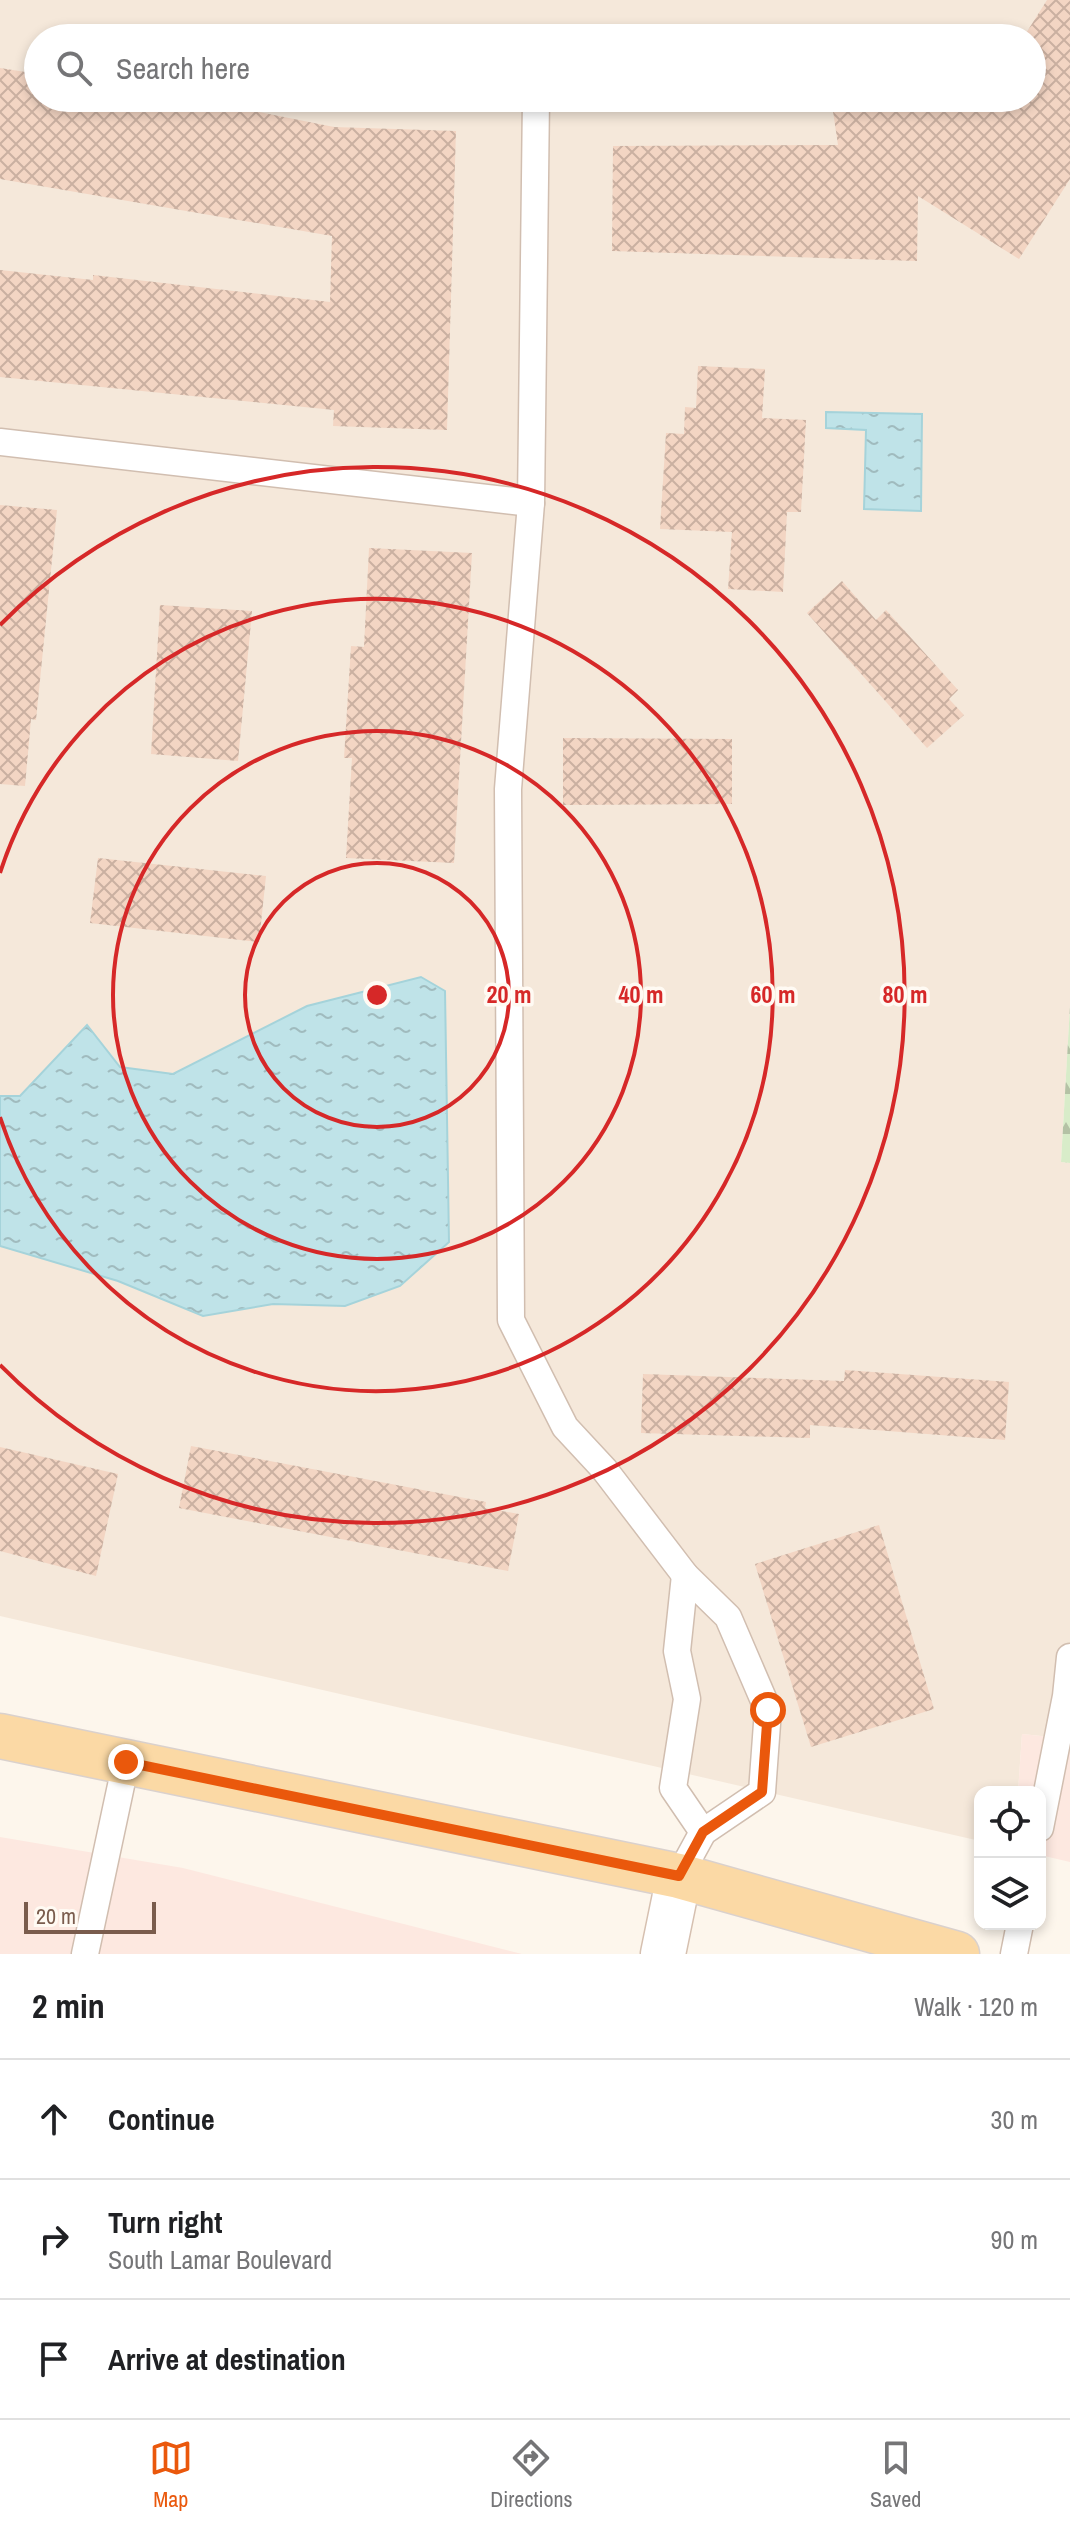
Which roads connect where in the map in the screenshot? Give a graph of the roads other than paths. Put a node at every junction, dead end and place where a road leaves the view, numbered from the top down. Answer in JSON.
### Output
{"nodes":[{"id":1,"x":536,"y":112,"type":"edge"},
{"id":2,"x":0,"y":442,"type":"edge"},
{"id":3,"x":531,"y":503,"type":"junction"},
{"id":4,"x":685,"y":1575,"type":"junction"},
{"id":5,"x":1070,"y":1657,"type":"edge"},
{"id":6,"x":1068,"y":1696,"type":"edge"},
{"id":7,"x":0,"y":1736,"type":"edge"},
{"id":8,"x":126,"y":1762,"type":"junction"},
{"id":9,"x":1046,"y":1800,"type":"edge"},
{"id":10,"x":703,"y":1832,"type":"junction"},
{"id":11,"x":679,"y":1876,"type":"junction"},
{"id":12,"x":1019,"y":1930,"type":"edge"},
{"id":13,"x":85,"y":1954,"type":"edge"},
{"id":14,"x":663,"y":1954,"type":"edge"},
{"id":15,"x":957,"y":1954,"type":"edge"},
{"id":16,"x":1014,"y":1954,"type":"edge"}],
"edges":[{"from":1,"to":3,"type":"lane"},
{"from":2,"to":3,"type":"lane"},
{"from":3,"to":4,"type":"lane"},
{"from":4,"to":10,"type":"lane"},
{"from":4,"to":10,"type":"lane"},
{"from":5,"to":6,"type":"lane"},
{"from":6,"to":9,"type":"lane"},
{"from":7,"to":8,"type":"main road"},
{"from":8,"to":11,"type":"main road"},
{"from":8,"to":13,"type":"lane"},
{"from":10,"to":11,"type":"lane"},
{"from":11,"to":14,"type":"street"},
{"from":11,"to":15,"type":"main road"},
{"from":12,"to":16,"type":"lane"}]}
